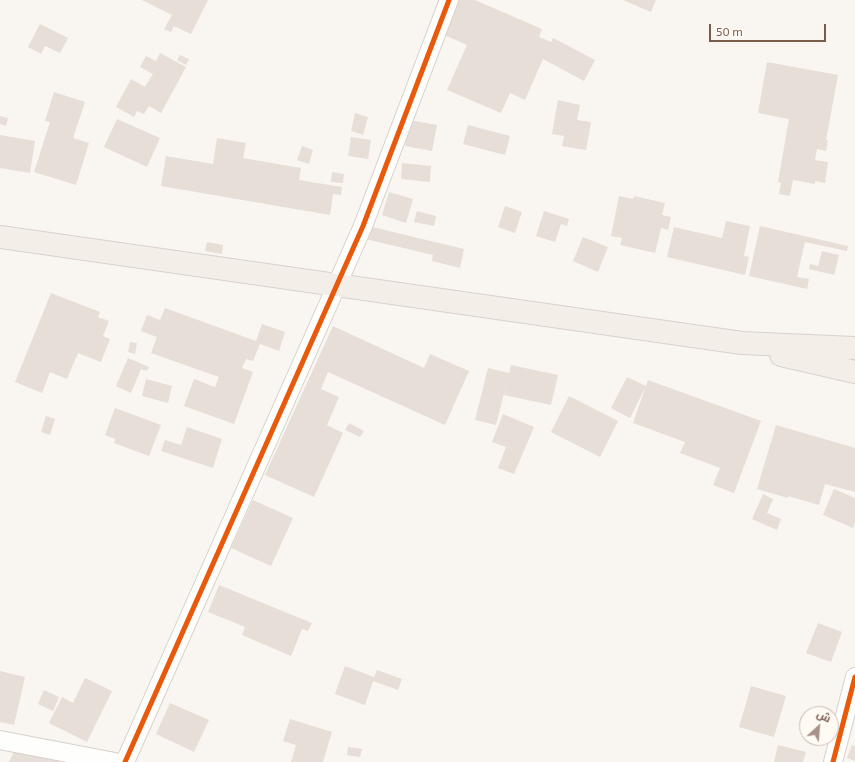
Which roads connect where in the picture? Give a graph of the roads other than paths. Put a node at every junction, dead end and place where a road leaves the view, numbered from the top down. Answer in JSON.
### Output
{"nodes":[{"id":1,"x":449,"y":0,"type":"edge"},
{"id":2,"x":0,"y":237,"type":"edge"},
{"id":3,"x":338,"y":286,"type":"junction"},
{"id":4,"x":742,"y":343,"type":"junction"},
{"id":5,"x":855,"y":348,"type":"edge"},
{"id":6,"x":855,"y":372,"type":"edge"},
{"id":7,"x":855,"y":677,"type":"edge"},
{"id":8,"x":0,"y":740,"type":"edge"},
{"id":9,"x":115,"y":762,"type":"edge"},
{"id":10,"x":125,"y":762,"type":"edge"},
{"id":11,"x":833,"y":762,"type":"edge"}],
"edges":[{"from":1,"to":3,"type":"street"},
{"from":2,"to":3,"type":"main road"},
{"from":3,"to":4,"type":"main road"},
{"from":3,"to":10,"type":"street"},
{"from":4,"to":5,"type":"main road"},
{"from":4,"to":6,"type":"main road"},
{"from":7,"to":11,"type":"street"},
{"from":8,"to":9,"type":"street"}]}
